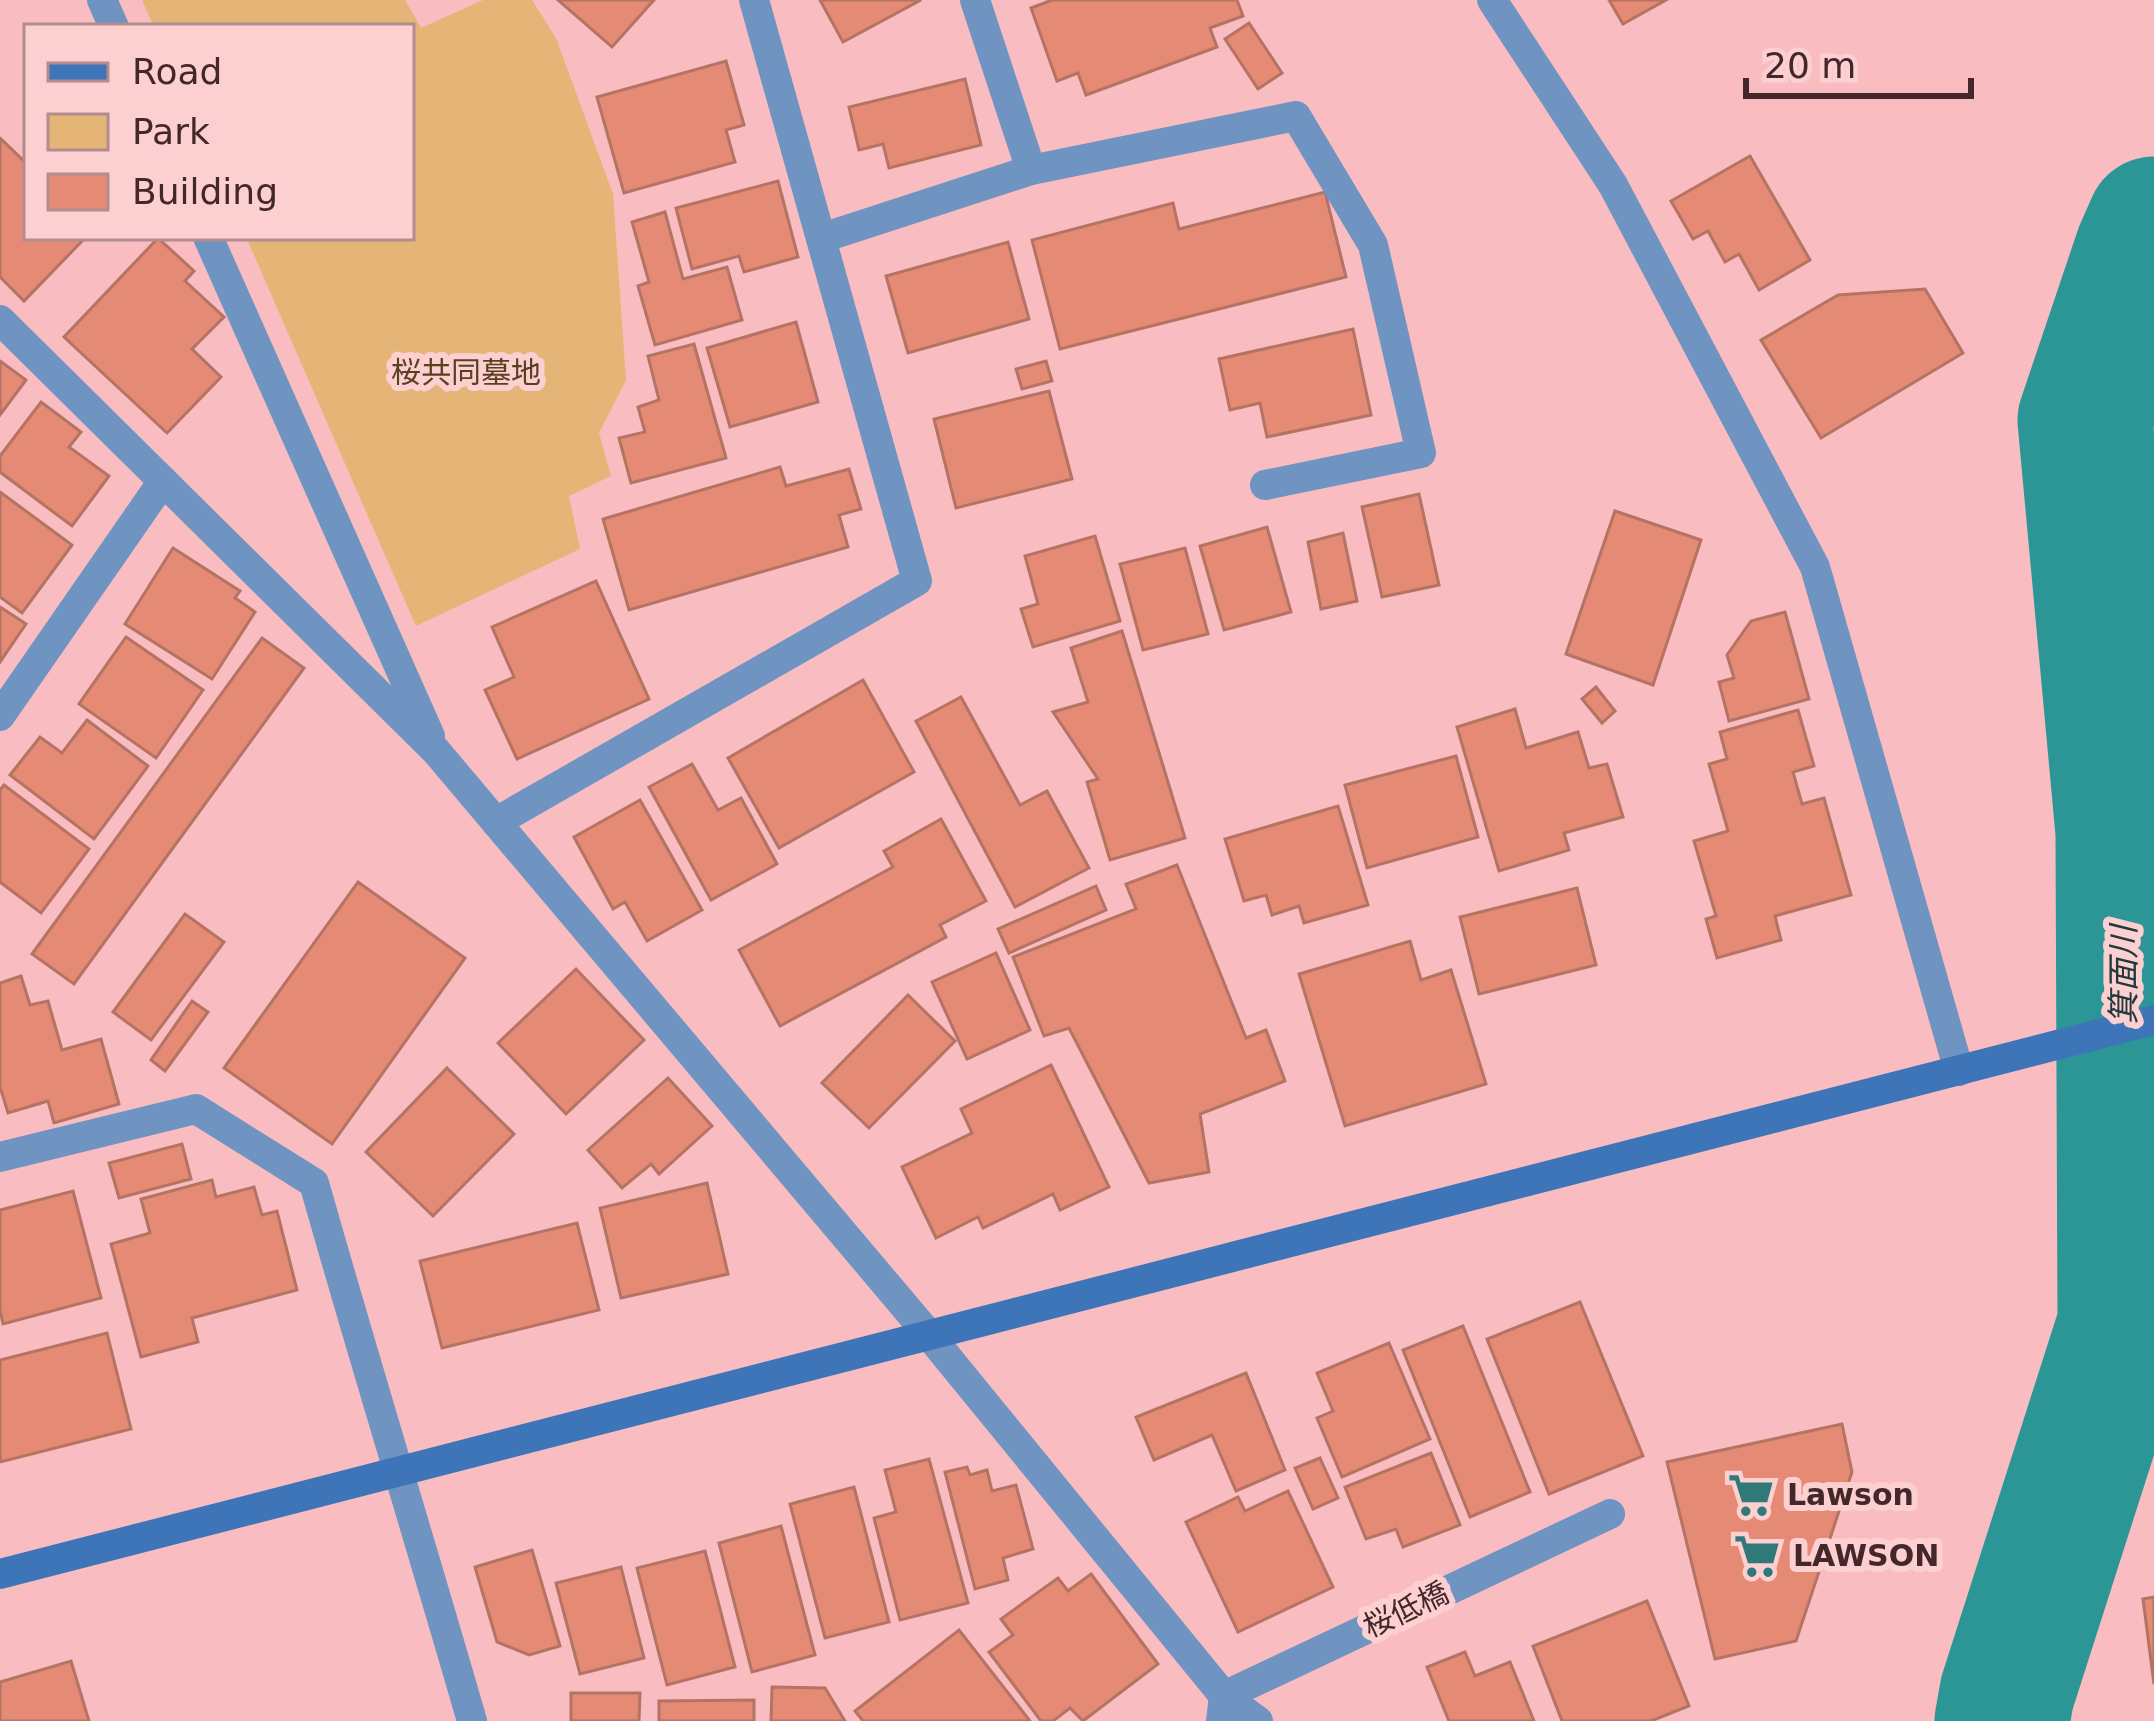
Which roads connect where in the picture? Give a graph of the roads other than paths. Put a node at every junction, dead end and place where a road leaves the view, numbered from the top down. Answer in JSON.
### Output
{"nodes":[{"id":1,"x":754,"y":0,"type":"edge"},
{"id":2,"x":975,"y":0,"type":"edge"},
{"id":3,"x":1492,"y":0,"type":"edge"},
{"id":4,"x":1030,"y":170,"type":"junction"},
{"id":5,"x":822,"y":238,"type":"junction"},
{"id":6,"x":209,"y":240,"type":"edge"},
{"id":7,"x":0,"y":320,"type":"edge"},
{"id":8,"x":163,"y":481,"type":"junction"},
{"id":9,"x":1265,"y":485,"type":"dead end"},
{"id":10,"x":0,"y":716,"type":"edge"},
{"id":11,"x":436,"y":751,"type":"junction"},
{"id":12,"x":496,"y":822,"type":"junction"},
{"id":13,"x":2154,"y":1020,"type":"edge"},
{"id":14,"x":1959,"y":1071,"type":"junction"},
{"id":15,"x":0,"y":1157,"type":"edge"},
{"id":16,"x":929,"y":1335,"type":"junction"},
{"id":17,"x":399,"y":1471,"type":"junction"},
{"id":18,"x":1610,"y":1514,"type":"dead end"},
{"id":19,"x":0,"y":1574,"type":"edge"},
{"id":20,"x":1222,"y":1708,"type":"edge"},
{"id":21,"x":472,"y":1721,"type":"edge"},
{"id":22,"x":1258,"y":1721,"type":"edge"}],
"edges":[{"from":1,"to":5,"type":"street"},
{"from":2,"to":4,"type":"street"},
{"from":3,"to":14,"type":"street"},
{"from":4,"to":5,"type":"street"},
{"from":4,"to":9,"type":"street"},
{"from":5,"to":12,"type":"street"},
{"from":6,"to":11,"type":"street"},
{"from":7,"to":8,"type":"street"},
{"from":8,"to":10,"type":"street"},
{"from":8,"to":11,"type":"street"},
{"from":11,"to":12,"type":"street"},
{"from":12,"to":16,"type":"street"},
{"from":13,"to":14,"type":"street"},
{"from":14,"to":16,"type":"street"},
{"from":15,"to":17,"type":"street"},
{"from":16,"to":17,"type":"street"},
{"from":16,"to":20,"type":"street"},
{"from":17,"to":19,"type":"street"},
{"from":17,"to":21,"type":"street"},
{"from":18,"to":20,"type":"street","name":"桜低橋"},
{"from":20,"to":22,"type":"street"}]}
